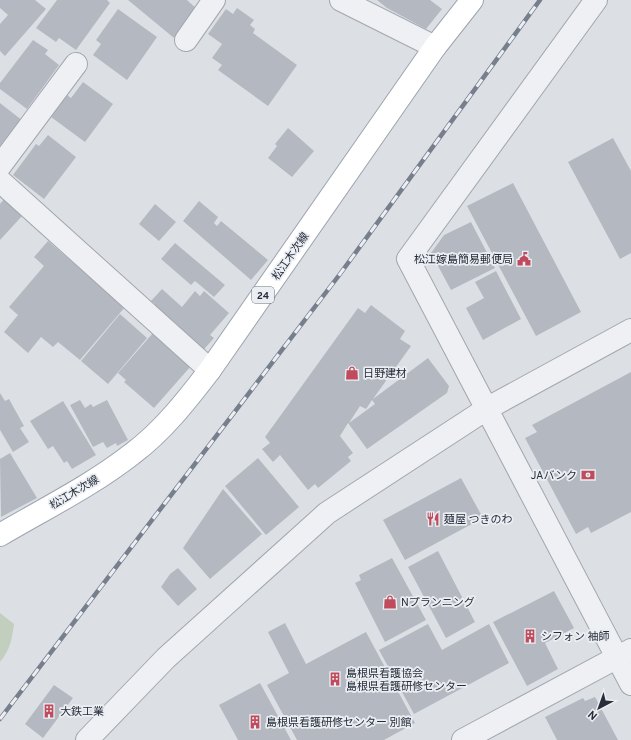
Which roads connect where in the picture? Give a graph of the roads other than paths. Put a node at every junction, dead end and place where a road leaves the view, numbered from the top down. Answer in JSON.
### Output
{"nodes":[{"id":1,"x":214,"y":0,"type":"edge"},
{"id":2,"x":341,"y":0,"type":"edge"},
{"id":3,"x":472,"y":0,"type":"edge"},
{"id":4,"x":596,"y":0,"type":"edge"},
{"id":5,"x":186,"y":40,"type":"dead end"},
{"id":6,"x":435,"y":47,"type":"junction"},
{"id":7,"x":76,"y":64,"type":"dead end"},
{"id":8,"x":0,"y":166,"type":"edge"},
{"id":9,"x":0,"y":181,"type":"edge"},
{"id":10,"x":631,"y":330,"type":"edge"},
{"id":11,"x":210,"y":370,"type":"junction"},
{"id":12,"x":488,"y":408,"type":"junction"},
{"id":13,"x":0,"y":535,"type":"edge"},
{"id":14,"x":624,"y":654,"type":"edge"},
{"id":15,"x":631,"y":684,"type":"edge"},
{"id":16,"x":87,"y":740,"type":"edge"},
{"id":17,"x":463,"y":740,"type":"edge"}],
"edges":[{"from":1,"to":5,"type":"street"},
{"from":2,"to":6,"type":"street"},
{"from":3,"to":6,"type":"main road","name":"松江木次線","number":"24"},
{"from":4,"to":12,"type":"street"},
{"from":6,"to":11,"type":"main road","name":"松江木次線","number":"24"},
{"from":7,"to":8,"type":"street"},
{"from":9,"to":11,"type":"street"},
{"from":10,"to":12,"type":"street"},
{"from":11,"to":13,"type":"main road","name":"松江木次線","number":"24"},
{"from":12,"to":14,"type":"street"},
{"from":12,"to":16,"type":"street"},
{"from":14,"to":15,"type":"street"},
{"from":14,"to":17,"type":"street"}]}
